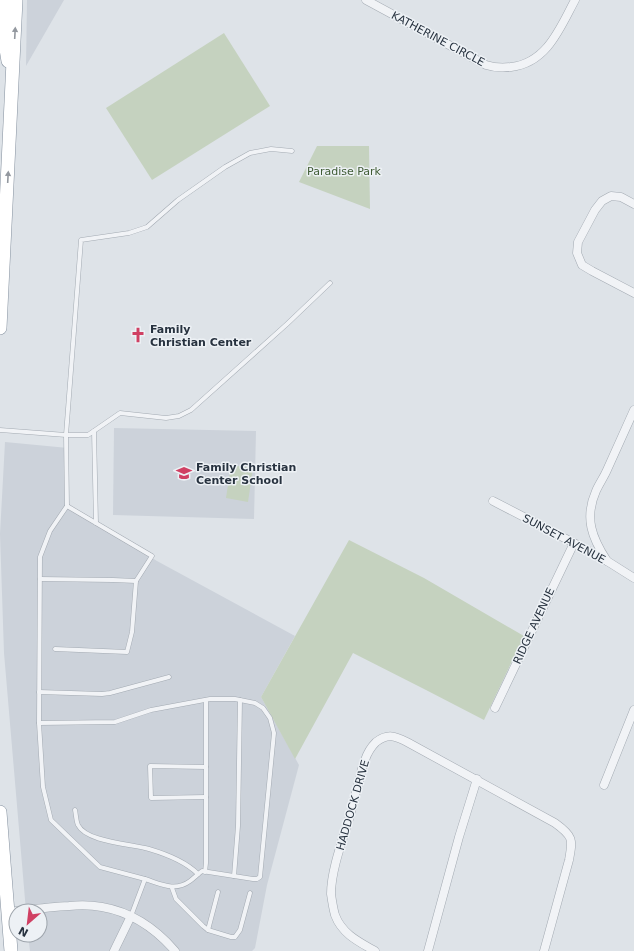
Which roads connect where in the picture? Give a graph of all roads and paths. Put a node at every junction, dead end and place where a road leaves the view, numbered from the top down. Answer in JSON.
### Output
{"nodes":[{"id":1,"x":4,"y":0,"type":"edge"},
{"id":2,"x":16,"y":0,"type":"edge"},
{"id":3,"x":366,"y":0,"type":"edge"},
{"id":4,"x":575,"y":0,"type":"edge"},
{"id":5,"x":12,"y":89,"type":"junction"},
{"id":6,"x":292,"y":151,"type":"dead end"},
{"id":7,"x":634,"y":204,"type":"edge"},
{"id":8,"x":330,"y":283,"type":"dead end"},
{"id":9,"x":634,"y":293,"type":"edge"},
{"id":10,"x":0,"y":328,"type":"edge"},
{"id":11,"x":634,"y":410,"type":"edge"},
{"id":12,"x":0,"y":430,"type":"edge"},
{"id":13,"x":94,"y":431,"type":"junction"},
{"id":14,"x":66,"y":435,"type":"junction"},
{"id":15,"x":493,"y":502,"type":"dead end"},
{"id":16,"x":67,"y":506,"type":"junction"},
{"id":17,"x":96,"y":523,"type":"junction"},
{"id":18,"x":574,"y":543,"type":"junction"},
{"id":19,"x":607,"y":561,"type":"junction"},
{"id":20,"x":40,"y":578,"type":"junction"},
{"id":21,"x":634,"y":578,"type":"edge"},
{"id":22,"x":136,"y":581,"type":"junction"},
{"id":23,"x":55,"y":649,"type":"dead end"},
{"id":24,"x":168,"y":677,"type":"dead end"},
{"id":25,"x":39,"y":692,"type":"junction"},
{"id":26,"x":206,"y":700,"type":"junction"},
{"id":27,"x":240,"y":700,"type":"junction"},
{"id":28,"x":495,"y":708,"type":"dead end"},
{"id":29,"x":634,"y":710,"type":"edge"},
{"id":30,"x":39,"y":723,"type":"junction"},
{"id":31,"x":206,"y":767,"type":"junction"},
{"id":32,"x":477,"y":779,"type":"junction"},
{"id":33,"x":604,"y":785,"type":"dead end"},
{"id":34,"x":206,"y":797,"type":"junction"},
{"id":35,"x":75,"y":810,"type":"dead end"},
{"id":36,"x":0,"y":812,"type":"edge"},
{"id":37,"x":205,"y":872,"type":"junction"},
{"id":38,"x":198,"y":874,"type":"junction"},
{"id":39,"x":234,"y":876,"type":"junction"},
{"id":40,"x":145,"y":879,"type":"junction"},
{"id":41,"x":172,"y":888,"type":"junction"},
{"id":42,"x":218,"y":892,"type":"dead end"},
{"id":43,"x":250,"y":893,"type":"dead end"},
{"id":44,"x":9,"y":903,"type":"edge"},
{"id":45,"x":48,"y":907,"type":"edge"},
{"id":46,"x":131,"y":916,"type":"junction"},
{"id":47,"x":208,"y":930,"type":"junction"},
{"id":48,"x":114,"y":951,"type":"edge"},
{"id":49,"x":175,"y":951,"type":"edge"},
{"id":50,"x":375,"y":951,"type":"edge"},
{"id":51,"x":428,"y":951,"type":"edge"},
{"id":52,"x":544,"y":951,"type":"edge"}],
"edges":[{"from":1,"to":5,"type":"highway"},
{"from":5,"to":2,"type":"highway","one_way":true},
{"from":3,"to":4,"type":"street","name":"KATHERINE CIRCLE"},
{"from":10,"to":5,"type":"highway","one_way":true},
{"from":6,"to":14,"type":"lane"},
{"from":7,"to":9,"type":"street"},
{"from":8,"to":13,"type":"lane"},
{"from":11,"to":19,"type":"street"},
{"from":12,"to":14,"type":"lane"},
{"from":13,"to":14,"type":"lane"},
{"from":13,"to":17,"type":"lane"},
{"from":14,"to":16,"type":"lane"},
{"from":15,"to":18,"type":"street","name":"SUNSET AVENUE"},
{"from":16,"to":17,"type":"lane"},
{"from":16,"to":20,"type":"lane"},
{"from":17,"to":22,"type":"lane"},
{"from":18,"to":19,"type":"street","name":"SUNSET AVENUE"},
{"from":18,"to":28,"type":"street","name":"RIDGE AVENUE"},
{"from":19,"to":21,"type":"street","name":"SUNSET AVENUE"},
{"from":20,"to":22,"type":"lane"},
{"from":20,"to":25,"type":"lane"},
{"from":22,"to":23,"type":"lane"},
{"from":24,"to":25,"type":"lane"},
{"from":25,"to":30,"type":"lane"},
{"from":26,"to":27,"type":"lane"},
{"from":26,"to":30,"type":"lane"},
{"from":26,"to":31,"type":"lane"},
{"from":27,"to":39,"type":"lane"},
{"from":27,"to":39,"type":"lane"},
{"from":29,"to":33,"type":"street"},
{"from":30,"to":40,"type":"lane"},
{"from":31,"to":34,"type":"lane"},
{"from":31,"to":34,"type":"lane"},
{"from":32,"to":50,"type":"street","name":"HADDOCK DRIVE"},
{"from":32,"to":51,"type":"street"},
{"from":32,"to":52,"type":"street","name":"HADDOCK DRIVE"},
{"from":34,"to":37,"type":"lane"},
{"from":35,"to":38,"type":"lane"},
{"from":36,"to":44,"type":"highway"},
{"from":37,"to":38,"type":"lane"},
{"from":37,"to":39,"type":"lane"},
{"from":38,"to":41,"type":"lane"},
{"from":40,"to":41,"type":"lane"},
{"from":40,"to":46,"type":"lane"},
{"from":41,"to":47,"type":"lane"},
{"from":42,"to":47,"type":"lane"},
{"from":43,"to":47,"type":"lane"},
{"from":45,"to":46,"type":"street"},
{"from":46,"to":48,"type":"street"},
{"from":46,"to":49,"type":"street"}]}
